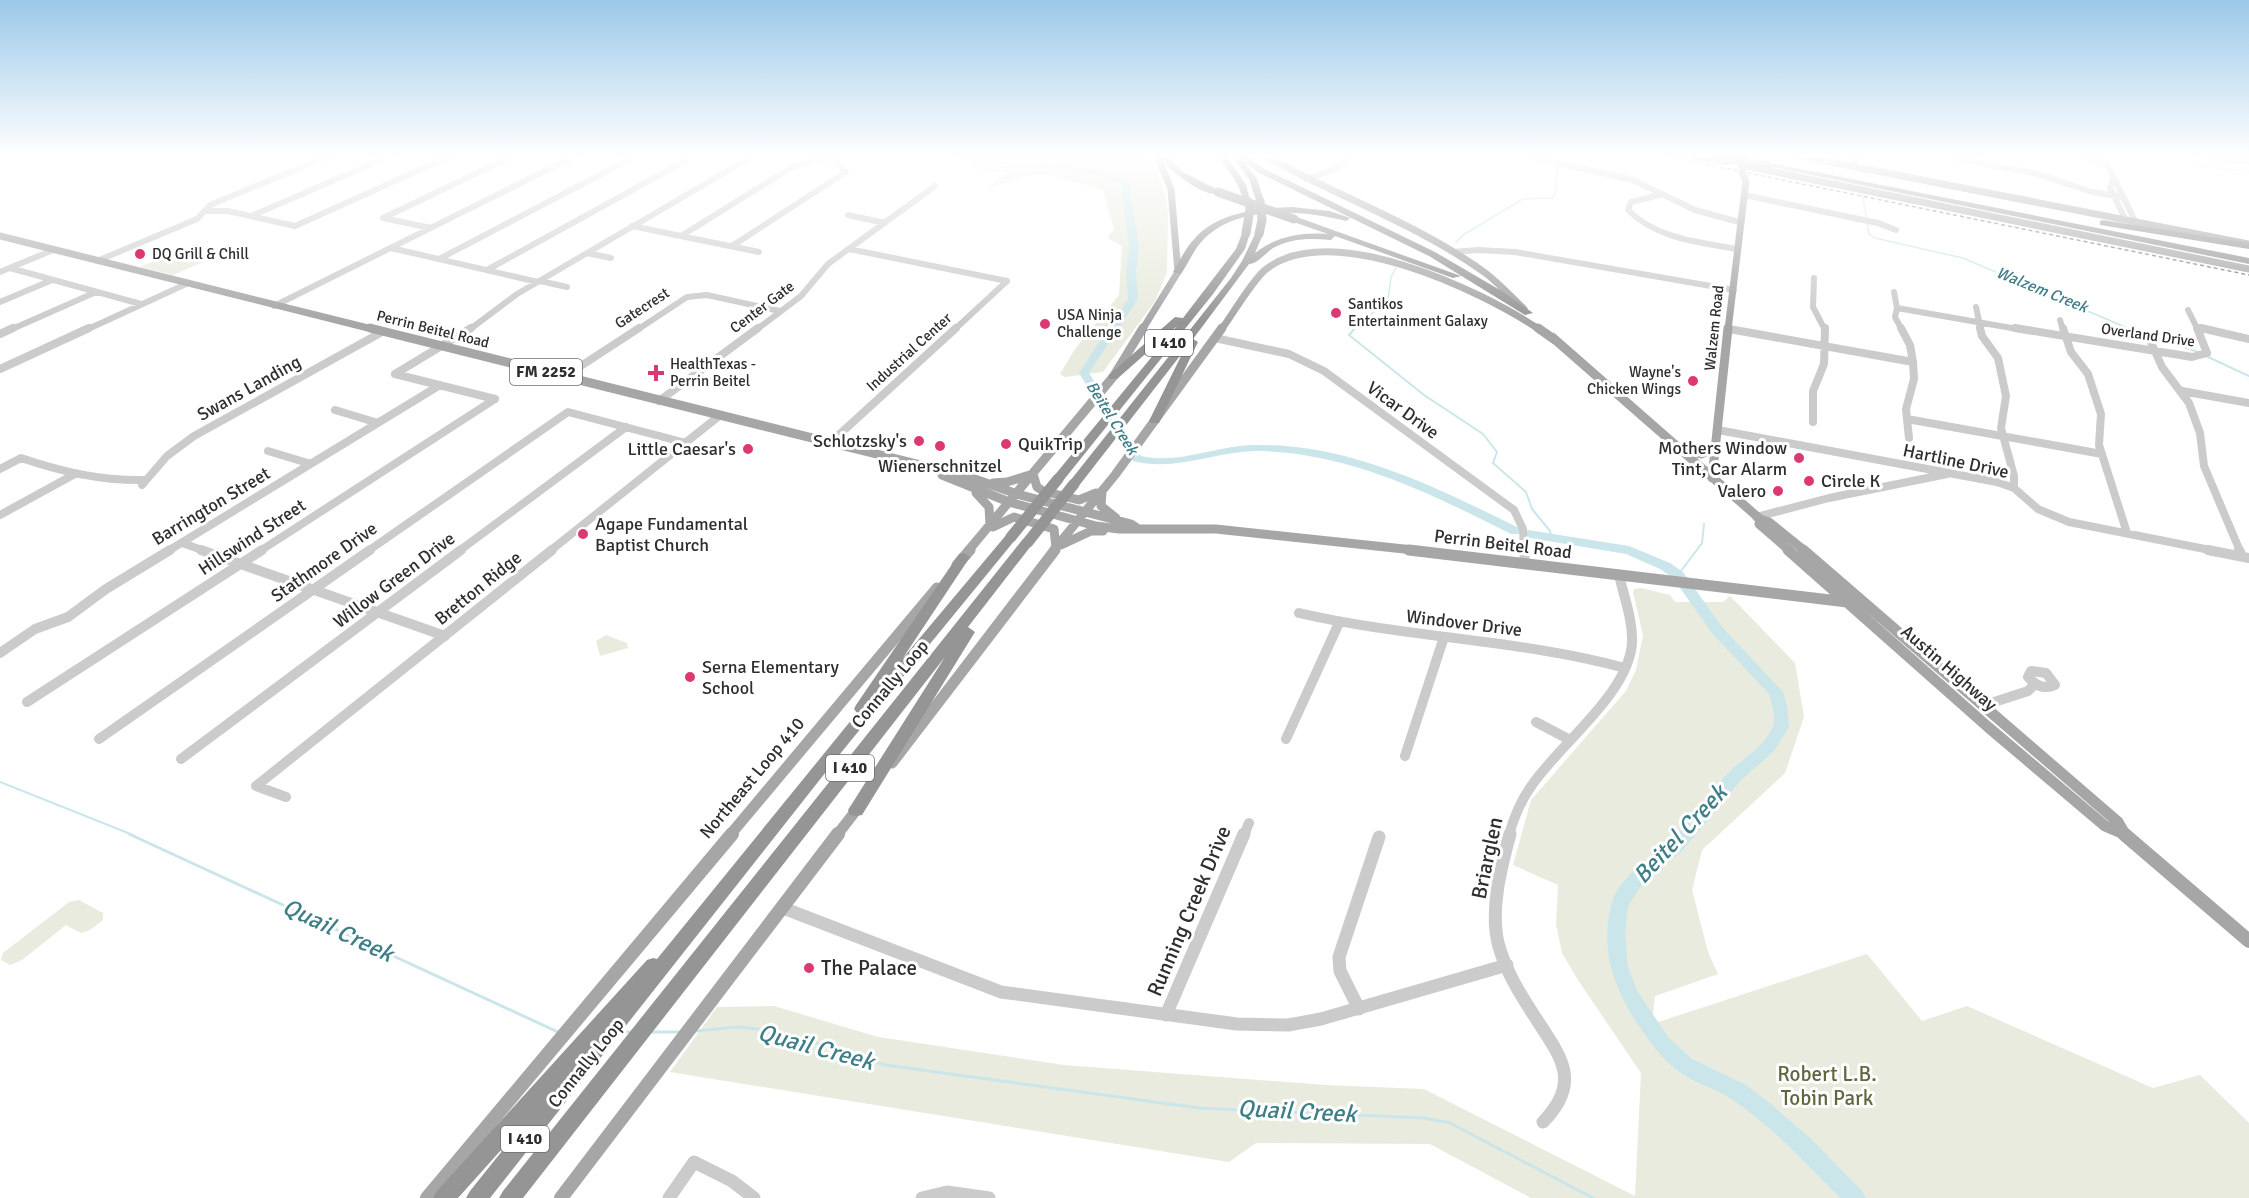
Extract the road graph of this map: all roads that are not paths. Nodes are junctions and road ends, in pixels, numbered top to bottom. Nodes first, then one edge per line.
1 (204, 212) edge
2 (231, 212) edge
3 (260, 212) edge
4 (326, 212) edge
5 (396, 212) edge
6 (463, 212) edge
7 (530, 212) edge
8 (592, 212) edge
9 (656, 212) edge
10 (720, 212) edge
11 (785, 212) edge
12 (900, 212) edge
13 (1174, 212) edge
14 (1250, 212) edge
15 (1261, 212) edge
16 (1272, 212) edge
17 (1274, 212) edge
18 (1310, 212) edge
19 (1347, 212) edge
20 (1373, 212) edge
21 (1630, 212) edge
22 (1701, 212) edge
23 (1741, 212) edge
24 (1828, 212) edge
25 (1992, 212) edge
26 (2005, 212) edge
27 (2032, 212) edge
28 (2053, 212) edge
29 (2089, 212) edge
30 (2122, 212) edge
31 (2131, 212) edge
32 (848, 215) dead end
33 (251, 216) junction
34 (2125, 219) junction
35 (1739, 220) junction
36 (2135, 221) junction
37 (885, 223) junction
38 (632, 226) junction
39 (431, 228) junction
40 (1896, 230) dead end
41 (0, 236) edge
42 (681, 236) junction
43 (1360, 241) junction
44 (2249, 245) edge
45 (732, 246) junction
46 (391, 248) junction
47 (849, 249) junction
48 (1737, 249) junction
49 (53, 250) junction
50 (759, 252) dead end
51 (1454, 252) junction
52 (587, 253) junction
53 (2249, 255) edge
54 (611, 258) dead end
55 (440, 259) junction
56 (97, 261) junction
57 (2249, 261) edge
58 (1449, 264) junction
59 (10, 268) junction
60 (2249, 269) edge
61 (487, 270) junction
62 (0, 272) edge
63 (1178, 272) junction
64 (1814, 278) dead end
65 (52, 280) junction
66 (1234, 280) junction
67 (539, 281) junction
68 (186, 284) junction
69 (567, 287) dead end
70 (1734, 290) junction
71 (96, 292) junction
72 (1210, 292) junction
73 (1894, 292) dead end
74 (0, 302) edge
75 (141, 304) junction
76 (274, 306) junction
77 (1976, 307) dead end
78 (1896, 308) junction
79 (1210, 309) junction
80 (2188, 310) dead end
81 (780, 311) junction
82 (1527, 317) junction
83 (2060, 320) dead end
84 (1979, 322) junction
85 (2196, 327) junction
86 (1730, 329) junction
87 (382, 332) junction
88 (0, 334) edge
89 (2066, 336) junction
90 (1215, 338) junction
91 (2249, 339) edge
92 (2150, 340) dead end
93 (440, 346) junction
94 (1824, 346) junction
95 (2154, 352) junction
96 (1913, 362) junction
97 (0, 369) edge
98 (1113, 376) junction
99 (564, 377) junction
100 (440, 385) junction
101 (2182, 391) junction
102 (659, 401) junction
103 (2249, 403) edge
104 (335, 410) dead end
105 (719, 416) junction
106 (1907, 419) junction
107 (1813, 422) dead end
108 (378, 423) junction
109 (1151, 425) junction
110 (626, 428) junction
111 (1718, 430) junction
112 (2003, 436) junction
113 (1909, 438) dead end
114 (686, 443) junction
115 (830, 443) junction
116 (1678, 447) junction
117 (1716, 448) junction
118 (268, 451) dead end
119 (2102, 454) junction
120 (312, 464) junction
121 (928, 468) junction
122 (0, 469) edge
123 (1952, 473) junction
124 (1033, 474) junction
125 (73, 475) junction
126 (1712, 478) junction
127 (985, 483) junction
128 (2014, 488) junction
129 (971, 489) junction
130 (1102, 491) junction
131 (1017, 494) junction
132 (1009, 503) junction
133 (0, 515) edge
134 (1081, 517) junction
135 (1758, 518) junction
136 (989, 528) junction
137 (1132, 528) junction
138 (2127, 533) junction
139 (1028, 542) junction
140 (182, 543) junction
141 (1056, 548) junction
142 (964, 557) junction
143 (2246, 557) edge
144 (1525, 562) junction
145 (241, 564) junction
146 (1815, 574) junction
147 (1619, 575) junction
148 (314, 590) junction
149 (1812, 598) junction
150 (1845, 602) junction
151 (1864, 604) junction
152 (379, 612) junction
153 (1299, 613) dead end
154 (1339, 623) junction
155 (445, 636) junction
156 (1444, 637) junction
157 (0, 653) edge
158 (1625, 668) junction
159 (2035, 684) dead end
160 (27, 702) dead end
161 (1982, 706) junction
162 (1536, 722) dead end
163 (99, 739) dead end
164 (1286, 739) dead end
165 (1570, 740) junction
166 (839, 745) junction
167 (1405, 756) dead end
168 (181, 759) dead end
169 (286, 797) dead end
170 (856, 810) junction
171 (1249, 823) dead end
172 (2125, 834) junction
173 (1379, 837) dead end
174 (783, 908) junction
175 (2249, 941) edge
176 (1507, 965) junction
177 (1359, 1009) junction
178 (1166, 1015) junction
179 (559, 1070) junction
180 (1543, 1122) dead end
181 (427, 1198) edge
182 (444, 1198) edge
183 (477, 1198) edge
184 (510, 1198) edge
185 (561, 1198) edge
186 (669, 1198) edge
187 (754, 1198) edge
188 (922, 1198) edge
189 (989, 1198) edge

1 - 56 street
2 - 33 street
3 - 33 street
4 - 33 street
5 - 39 street
6 - 39 street
7 - 55 street
8 - 61 street
9 - 38 street
10 - 42 street
11 - 45 street
12 - 37 street, Center Gate
13 - 63 main road
14 - 72 highway, Connally Loop / I 410, bridge
15 - 66 highway, Connally Loop / I 410, bridge
16 - 63 highway
17 - 43 highway, bridge
18 - 58 highway
19 - 58 highway
20 - 51 main road, Austin Highway
21 - 48 street
22 - 35 street
23 - 35 main road, Walzem Road
24 - 40 street
25 - 60 main road
26 - 57 highway
27 - 53 highway
28 - 44 highway
29 - 34 main road
30 - 34 street
31 - 36 street
32 - 37 street
34 - 36 main road
35 - 48 main road, Walzem Road
36 - 44 main road
37 - 47 street, Center Gate
38 - 42 street
38 - 52 street
39 - 46 street
41 - 49 main road, Perrin Beitel Road / FM 2252
42 - 45 street
43 - 66 highway
43 - 82 highway
45 - 50 street
46 - 55 street
46 - 76 street
47 - 81 street, Center Gate
47 - 115 street, Industrial Center
48 - 70 main road, Walzem Road
49 - 56 main road, Perrin Beitel Road / FM 2252
49 - 59 street
51 - 70 street
51 - 82 main road, Austin Highway
52 - 54 street
52 - 67 street
55 - 61 street
56 - 68 main road, Perrin Beitel Road / FM 2252
58 - 82 highway
59 - 62 street
59 - 65 street
61 - 67 street
63 - 98 main road, Northeast Loop 410
64 - 94 street
65 - 71 street
65 - 74 street
66 - 79 highway, Connally Loop / I 410
67 - 69 street
67 - 93 street
68 - 75 street
68 - 76 main road, Perrin Beitel Road / FM 2252
70 - 86 main road, Walzem Road
71 - 75 street
71 - 88 street
72 - 98 highway
72 - 166 highway, Connally Loop / I 410, bridge
73 - 78 street
75 - 97 street
76 - 87 main road, Perrin Beitel Road / FM 2252
77 - 84 street
78 - 84 street, Overland Drive
78 - 96 street
79 - 109 highway
79 - 139 highway, Connally Loop / I 410, bridge
80 - 85 street, Overland Drive
81 - 99 street, Gatecrest
81 - 102 street, Center Gate
82 - 90 main road, Austin Highway
82 - 116 main road, Austin Highway
83 - 89 street
84 - 89 street, Overland Drive
84 - 112 street
85 - 91 street
85 - 95 street, Overland Drive
86 - 94 street
86 - 111 main road, Walzem Road
87 - 93 main road, Perrin Beitel Road / FM 2252
87 - 125 street, Swans Landing
89 - 95 street, Overland Drive
89 - 119 street
90 - 109 main road
90 - 144 street, Vicar Drive
92 - 95 street
93 - 99 main road, Perrin Beitel Road / FM 2252
93 - 100 street
94 - 96 street
94 - 107 street
95 - 101 street
96 - 106 street
98 - 124 main road, Northeast Loop 410
99 - 102 main road, Perrin Beitel Road / FM 2252
100 - 108 street, Barrington Street
100 - 145 street, Hillswind Street
101 - 103 street
101 - 143 street
102 - 105 main road, Perrin Beitel Road / FM 2252
104 - 108 street
105 - 114 street, Bretton Ridge
105 - 115 main road, Perrin Beitel Road / FM 2252
106 - 112 street
106 - 113 street
108 - 120 street, Barrington Street
109 - 130 main road
110 - 114 street
110 - 148 street, Stathmore Drive
110 - 152 street, Willow Green Drive
111 - 117 main road, Walzem Road
111 - 123 street, Hartline Drive
112 - 119 street
112 - 128 street
114 - 155 street, Bretton Ridge
115 - 121 main road, Perrin Beitel Road / FM 2252
116 - 117 main road
116 - 126 main road, Austin Highway
117 - 126 main road, Walzem Road
118 - 120 street
119 - 138 street
120 - 140 street, Barrington Street
121 - 127 main road, Perrin Beitel Road / FM 2252
121 - 129 main road, Perrin Beitel Road / FM 2252
122 - 125 street
123 - 128 street, Hartline Drive
123 - 135 street
124 - 127 main road
124 - 130 main road
124 - 131 main road, Northeast Loop 410
125 - 133 street
126 - 135 main road, Austin Highway
127 - 131 main road, Perrin Beitel Road / FM 2252
128 - 138 street, Hartline Drive
129 - 132 main road, Perrin Beitel Road / FM 2252
129 - 136 main road
130 - 134 main road
130 - 137 main road
131 - 132 main road, Northeast Loop 410
131 - 134 main road, Perrin Beitel Road / FM 2252
132 - 134 main road, Perrin Beitel Road / FM 2252
132 - 136 main road, Northeast Loop 410
134 - 137 main road, Perrin Beitel Road
134 - 141 main road
135 - 146 main road, Austin Highway
135 - 151 main road, Austin Highway
136 - 141 main road
136 - 142 main road, Northeast Loop 410
137 - 141 main road
137 - 144 main road, Perrin Beitel Road
138 - 143 street, Hartline Drive
139 - 170 highway
139 - 184 highway, Connally Loop / I 410
140 - 145 street
140 - 157 street, Barrington Street
141 - 170 main road
142 - 166 highway
142 - 179 main road, Northeast Loop 410
144 - 147 main road, Perrin Beitel Road
145 - 148 street
145 - 160 street, Hillswind Street
146 - 149 main road
146 - 150 main road, Austin Highway
147 - 149 main road, Perrin Beitel Road
147 - 158 street, Briarglen
148 - 152 street
148 - 163 street, Stathmore Drive
149 - 150 main road, Perrin Beitel Road
150 - 151 main road, Perrin Beitel Road
150 - 172 main road, Austin Highway
151 - 161 main road, Austin Highway
152 - 155 street
152 - 168 street, Willow Green Drive
153 - 154 street, Windover Drive
154 - 156 street, Windover Drive
154 - 164 street
155 - 169 street, Bretton Ridge
156 - 158 street, Windover Drive
156 - 167 street
158 - 165 street, Briarglen
159 - 161 street
161 - 172 main road, Austin Highway
162 - 165 street
165 - 176 street, Briarglen
166 - 179 highway, Connally Loop / I 410
170 - 174 main road
171 - 178 street, Running Creek Drive
172 - 175 main road, Austin Highway
173 - 177 street
174 - 178 street
174 - 185 main road
176 - 177 street
176 - 180 street, Briarglen
177 - 178 street
179 - 181 main road, Northeast Loop 410
179 - 182 highway
179 - 183 highway, Connally Loop / I 410
186 - 187 street
188 - 189 street

